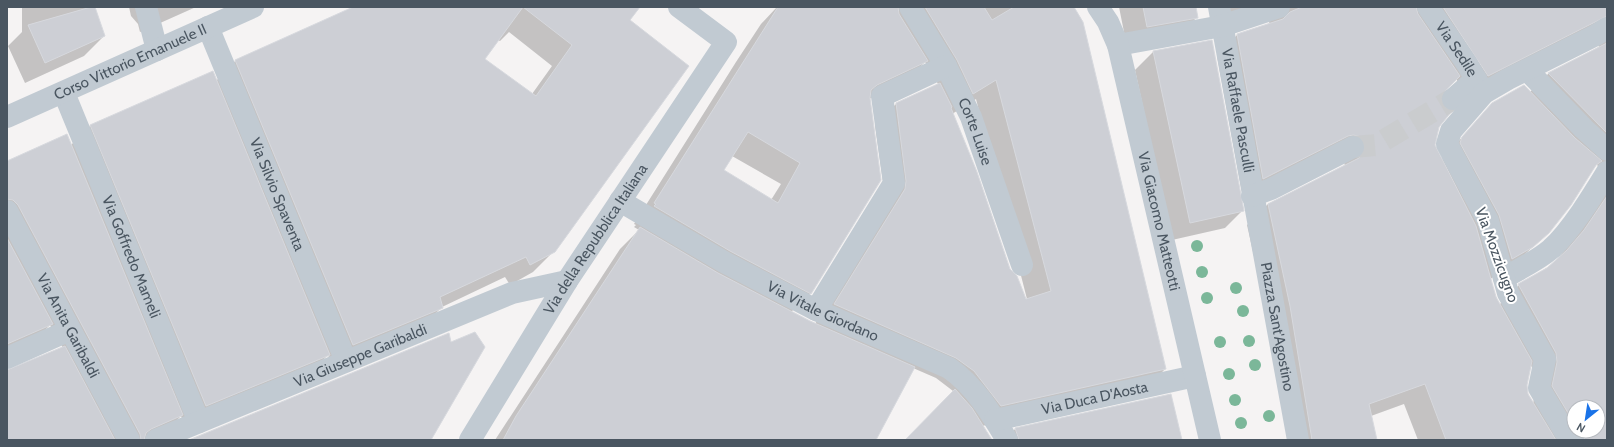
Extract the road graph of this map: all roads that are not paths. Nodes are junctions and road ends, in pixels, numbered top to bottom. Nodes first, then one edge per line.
1 (146, 7) edge
2 (251, 7) edge
3 (679, 7) edge
4 (910, 7) edge
5 (1098, 7) edge
6 (1279, 7) edge
7 (1428, 7) edge
8 (1220, 16) edge
9 (208, 27) junction
10 (1607, 28) edge
11 (1118, 45) junction
12 (157, 50) junction
13 (946, 66) junction
14 (1527, 70) junction
15 (1480, 86) junction
16 (64, 92) junction
17 (1453, 99) tunnel mouth
18 (7, 116) edge
19 (1352, 147) tunnel mouth
20 (1607, 150) edge
21 (1607, 172) edge
22 (620, 201) junction
23 (1254, 205) junction
24 (7, 211) edge
25 (1022, 265) dead end
26 (1504, 278) junction
27 (567, 281) junction
28 (816, 310) junction
29 (70, 330) junction
30 (7, 358) edge
31 (346, 361) junction
32 (1195, 376) junction
33 (995, 420) junction
34 (199, 422) junction
35 (129, 440) edge
36 (156, 440) edge
37 (470, 440) edge
38 (1007, 440) edge
39 (1210, 440) edge
40 (1298, 440) edge
41 (1573, 440) edge

1 - 12 street
2 - 9 street, Corso Vittorio Emanuele II
3 - 22 street, Via della Repubblica Italiana
4 - 13 street, Corte Luise
5 - 11 street, Via Giacomo Matteotti
6 - 8 street
7 - 15 street, Via Sedile
8 - 11 street
8 - 23 street, Via Raffaele Pasculli
9 - 12 street, Corso Vittorio Emanuele II
9 - 31 street, Via Silvio Spaventa
10 - 14 street
11 - 32 street, Via Giacomo Matteotti
12 - 16 street, Corso Vittorio Emanuele II
13 - 25 street, Corte Luise
13 - 28 street
14 - 15 street
14 - 20 street
15 - 17 street
15 - 26 street, Via Mozzicugno
16 - 18 street, Corso Vittorio Emanuele II
16 - 34 street, Via Goffredo Mameli
19 - 23 street
21 - 26 street
22 - 27 street, Via della Repubblica Italiana
22 - 28 street, Via Vitale Giordano
23 - 40 street, Piazza Sant'Agostino
24 - 29 street, Via Anita Garibaldi
26 - 41 street, Via Mozzicugno
27 - 31 street, Via Giuseppe Garibaldi
27 - 37 street, Via della Repubblica Italiana
28 - 33 street, Via Vitale Giordano
29 - 30 street
29 - 35 street, Via Anita Garibaldi
31 - 34 street, Via Giuseppe Garibaldi
32 - 33 street, Via Duca D'Aosta
32 - 39 street, Via Giacomo Matteotti
33 - 38 street, Via Vitale Giordano
34 - 36 street, Via Giuseppe Garibaldi

